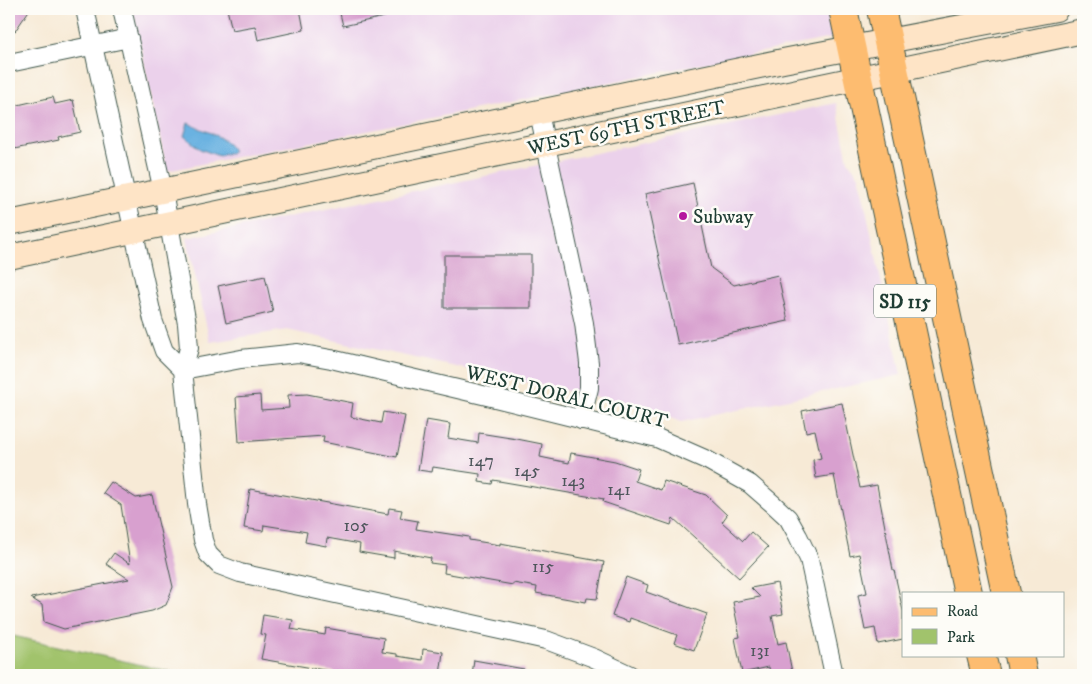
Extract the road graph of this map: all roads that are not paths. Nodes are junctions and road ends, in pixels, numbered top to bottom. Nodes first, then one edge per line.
1 (85, 9) edge
2 (122, 9) edge
3 (843, 9) edge
4 (881, 9) edge
5 (1056, 9) edge
6 (1083, 31) edge
7 (129, 38) junction
8 (888, 42) junction
9 (92, 46) junction
10 (851, 48) junction
11 (9, 63) edge
12 (894, 70) junction
13 (857, 79) junction
14 (539, 113) junction
15 (546, 144) junction
16 (163, 191) junction
17 (126, 198) junction
18 (9, 223) edge
19 (169, 223) junction
20 (133, 231) junction
21 (9, 257) edge
22 (183, 370) junction
23 (581, 420) junction
24 (968, 592) edge
25 (1006, 592) edge
26 (981, 656) edge
27 (1019, 656) edge
28 (630, 675) edge
29 (834, 675) edge
30 (986, 675) edge
31 (1023, 675) edge

1 - 9 street
2 - 7 street
3 - 10 main road, SD 115
4 - 8 main road, SD 115
5 - 8 main road, WEST 69TH STREET
6 - 12 main road, WEST 69TH STREET
7 - 9 street
7 - 16 street
8 - 10 main road, WEST 69TH STREET
8 - 12 main road, SD 115
9 - 11 street
9 - 17 street
10 - 13 main road, SD 115
10 - 14 main road, WEST 69TH STREET
12 - 13 main road, WEST 69TH STREET
12 - 25 main road, SD 115
13 - 15 main road, WEST 69TH STREET
13 - 24 main road, SD 115
14 - 15 street
14 - 16 main road, WEST 69TH STREET
15 - 19 main road, WEST 69TH STREET
15 - 23 street
16 - 17 main road, WEST 69TH STREET
16 - 19 street
17 - 18 main road, WEST 69TH STREET
17 - 20 street
19 - 20 main road, WEST 69TH STREET
19 - 22 street
20 - 21 main road, WEST 69TH STREET
20 - 22 street
22 - 23 street, WEST DORAL COURT
22 - 28 street
23 - 29 street, WEST DORAL COURT
26 - 30 main road
27 - 31 main road

